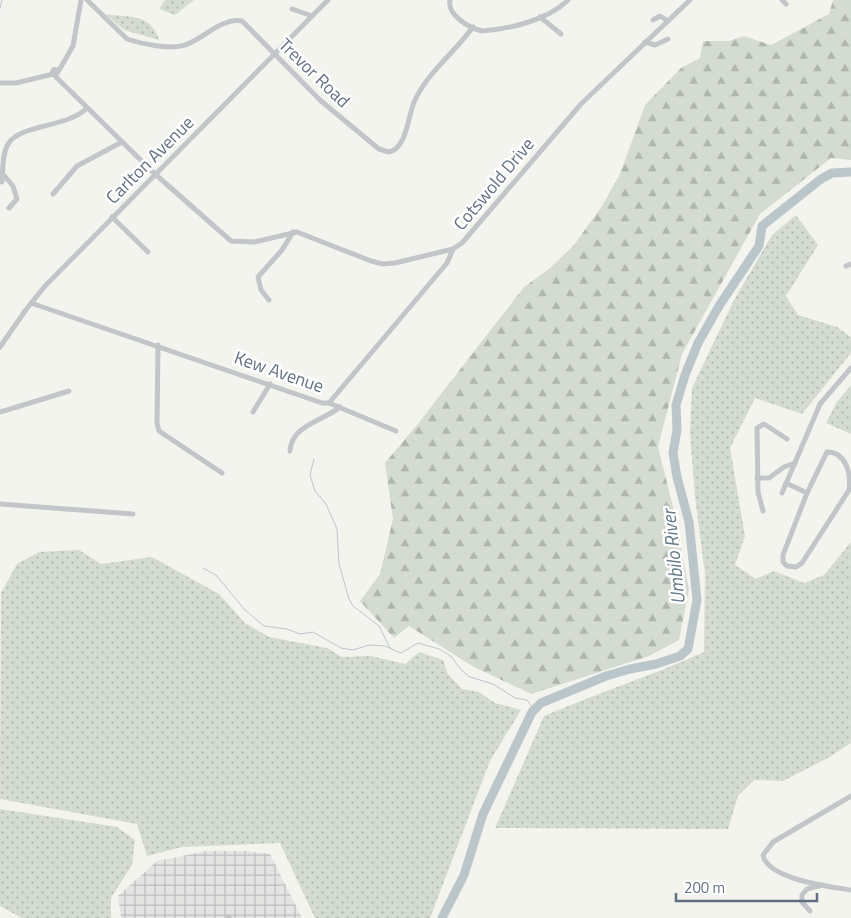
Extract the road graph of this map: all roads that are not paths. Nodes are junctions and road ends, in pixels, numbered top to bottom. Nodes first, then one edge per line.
1 (81, 0) edge
2 (87, 0) edge
3 (328, 0) edge
4 (450, 0) edge
5 (568, 0) edge
6 (690, 0) edge
7 (292, 9) dead end
8 (312, 16) junction
9 (540, 17) junction
10 (652, 20) dead end
11 (668, 20) junction
12 (473, 27) junction
13 (561, 34) dead end
14 (668, 39) dead end
15 (644, 42) junction
16 (274, 55) junction
17 (55, 72) junction
18 (0, 83) edge
19 (87, 108) junction
20 (122, 142) junction
21 (2, 173) junction
22 (155, 174) junction
23 (2, 182) dead end
24 (53, 194) dead end
25 (9, 208) dead end
26 (112, 217) junction
27 (293, 232) junction
28 (453, 248) junction
29 (148, 252) dead end
30 (269, 300) dead end
31 (31, 303) junction
32 (158, 345) junction
33 (0, 347) edge
34 (851, 368) edge
35 (270, 384) junction
36 (69, 391) dead end
37 (329, 403) junction
38 (340, 407) junction
39 (0, 412) edge
40 (253, 412) dead end
41 (396, 431) dead end
42 (787, 439) dead end
43 (290, 451) dead end
44 (795, 463) junction
45 (222, 473) dead end
46 (758, 478) junction
47 (786, 483) junction
48 (782, 493) dead end
49 (807, 493) junction
50 (0, 505) edge
51 (763, 510) dead end
52 (133, 514) dead end
53 (851, 796) edge
54 (822, 884) junction
55 (851, 890) edge
56 (810, 911) dead end

1 - 17 street
2 - 16 street, Trevor Road
3 - 8 street, Carlton Avenue
4 - 12 street
5 - 9 street
6 - 11 street, Cotswold Drive
7 - 8 street
8 - 16 street, Carlton Avenue
9 - 12 street
9 - 13 street
10 - 11 street
11 - 15 street, Cotswold Drive
12 - 16 street, Trevor Road
14 - 15 street
15 - 28 street, Cotswold Drive
16 - 22 street, Carlton Avenue
17 - 18 street
17 - 19 street
19 - 20 street
19 - 21 street
20 - 22 street
20 - 24 street
21 - 23 street
21 - 25 street
22 - 26 street, Carlton Avenue
22 - 27 street
26 - 29 street
26 - 31 street, Carlton Avenue
27 - 28 street, Cotswold Drive
27 - 30 street
28 - 37 street, Kew Avenue
31 - 32 street, Kew Avenue
31 - 33 street, Carlton Avenue
32 - 35 street, Kew Avenue
32 - 45 street
34 - 44 street
35 - 37 street, Kew Avenue
35 - 40 street
36 - 39 street
37 - 38 street
38 - 41 street
38 - 43 street
42 - 46 street
44 - 46 street
44 - 47 street
46 - 51 street
47 - 48 street
47 - 49 street
49 - 49 street
50 - 52 street
53 - 54 street
54 - 55 street
54 - 56 street

